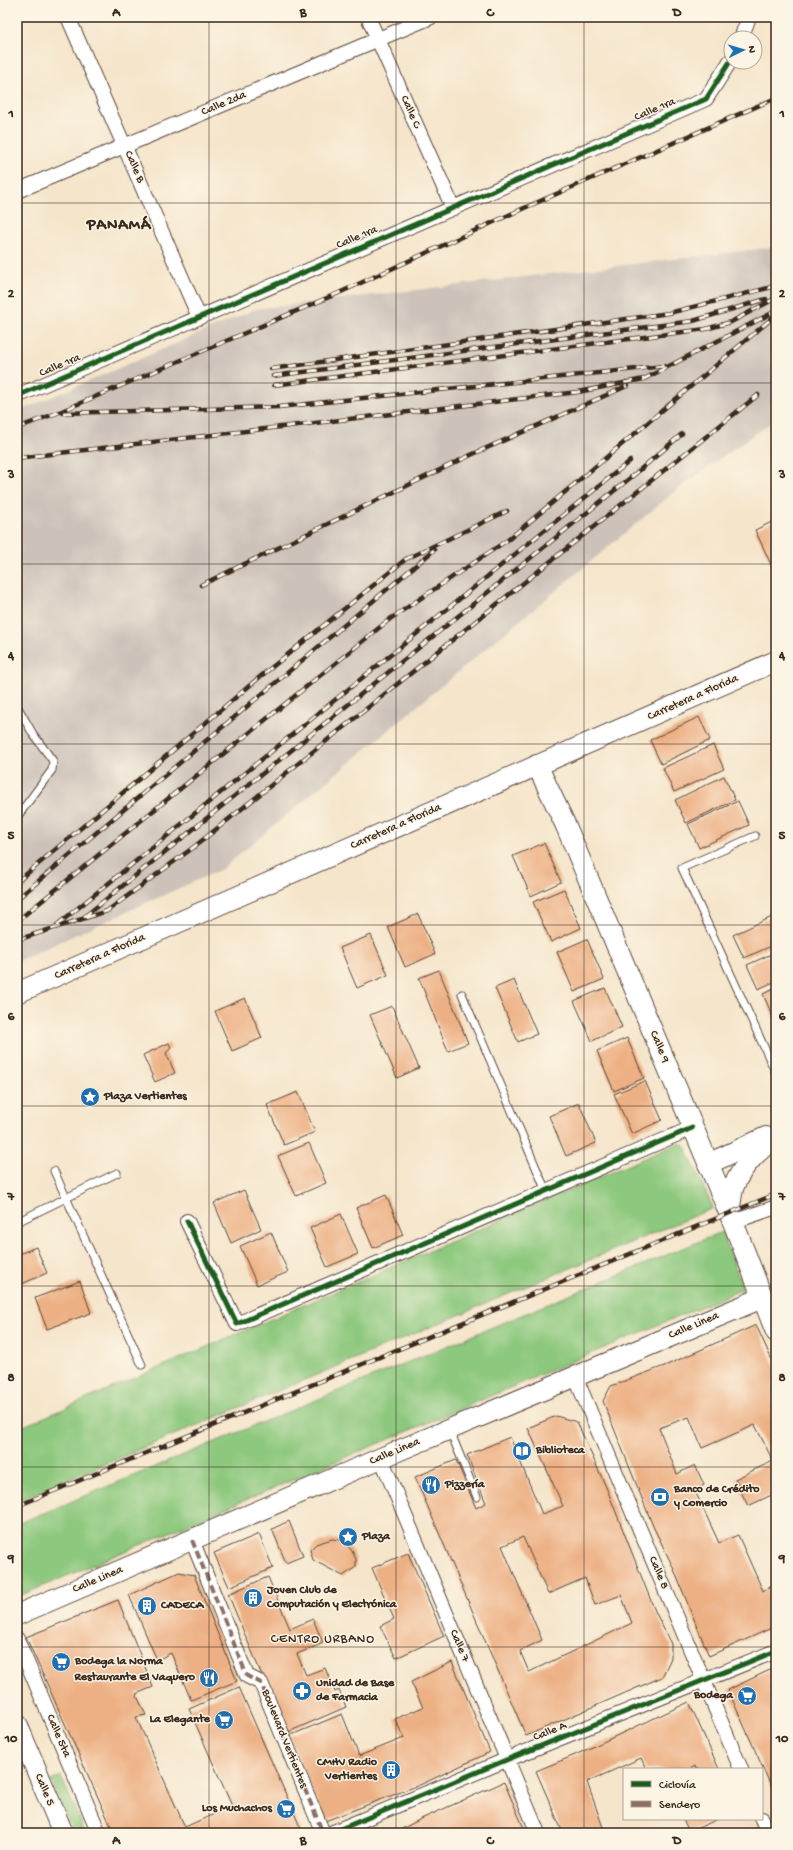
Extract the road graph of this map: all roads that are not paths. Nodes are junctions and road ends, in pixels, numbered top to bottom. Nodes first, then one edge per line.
1 (68, 17) edge
2 (368, 17) edge
3 (431, 17) edge
4 (749, 17) edge
5 (744, 30) edge
6 (378, 39) junction
7 (725, 70) edge
8 (124, 145) junction
9 (17, 191) edge
10 (453, 208) junction
11 (199, 317) junction
12 (17, 396) edge
13 (776, 661) edge
14 (17, 706) edge
15 (537, 765) junction
16 (17, 816) edge
17 (755, 836) dead end
18 (17, 993) edge
19 (462, 994) dead end
20 (776, 1073) edge
21 (692, 1128) junction
22 (776, 1132) edge
23 (776, 1137) edge
24 (708, 1164) junction
25 (54, 1171) dead end
26 (117, 1173) dead end
27 (546, 1191) junction
28 (67, 1198) junction
29 (776, 1207) edge
30 (731, 1217) junction
31 (187, 1221) dead end
32 (17, 1222) edge
33 (769, 1296) edge
34 (776, 1332) edge
35 (142, 1365) dead end
36 (576, 1376) junction
37 (449, 1429) junction
38 (380, 1458) junction
39 (477, 1498) dead end
40 (192, 1540) junction
41 (17, 1615) edge
42 (17, 1639) edge
43 (776, 1651) edge
44 (704, 1681) junction
45 (17, 1724) edge
46 (506, 1760) junction
47 (741, 1768) edge
48 (762, 1820) edge
49 (62, 1833) edge
50 (99, 1833) edge
51 (323, 1833) edge
52 (332, 1833) edge
53 (538, 1833) edge
54 (768, 1833) edge

1 - 8 street, Calle B
2 - 6 street, Calle C
3 - 6 street, Calle 2da
4 - 5 street
6 - 8 street, Calle 2da
6 - 10 street, Calle C
7 - 10 street, Calle 1ra
8 - 9 street, Calle 2da
8 - 11 street, Calle B
10 - 11 street, Calle 1ra
11 - 12 street, Calle 1ra
13 - 15 main road, Carretera a Florida
14 - 16 lane
15 - 18 main road, Carretera a Florida
15 - 21 main road, Calle 9
17 - 20 lane
19 - 27 lane
21 - 24 main road, Calle 9
21 - 27 street
22 - 24 main road
23 - 30 main road
24 - 30 main road, Calle 9
25 - 28 lane
26 - 28 lane
27 - 31 street
28 - 32 lane
28 - 35 lane
29 - 30 street
30 - 33 main road, Calle 9
33 - 34 main road, Calle 9
33 - 36 main road, Calle Linea
36 - 37 main road, Calle Linea
36 - 44 street, Calle 8
37 - 38 main road, Calle Linea
37 - 39 lane
38 - 40 main road, Calle Linea
38 - 46 street, Calle 7
40 - 41 main road, Calle Linea
40 - 51 street, Boulevard Vertientes
42 - 50 street, Calle 5ta
43 - 44 street, Calle A
44 - 46 street, Calle A
44 - 47 street, Calle 8
45 - 49 main road, Calle 5
46 - 52 street, Calle A
46 - 53 street, Calle 7
48 - 54 street

